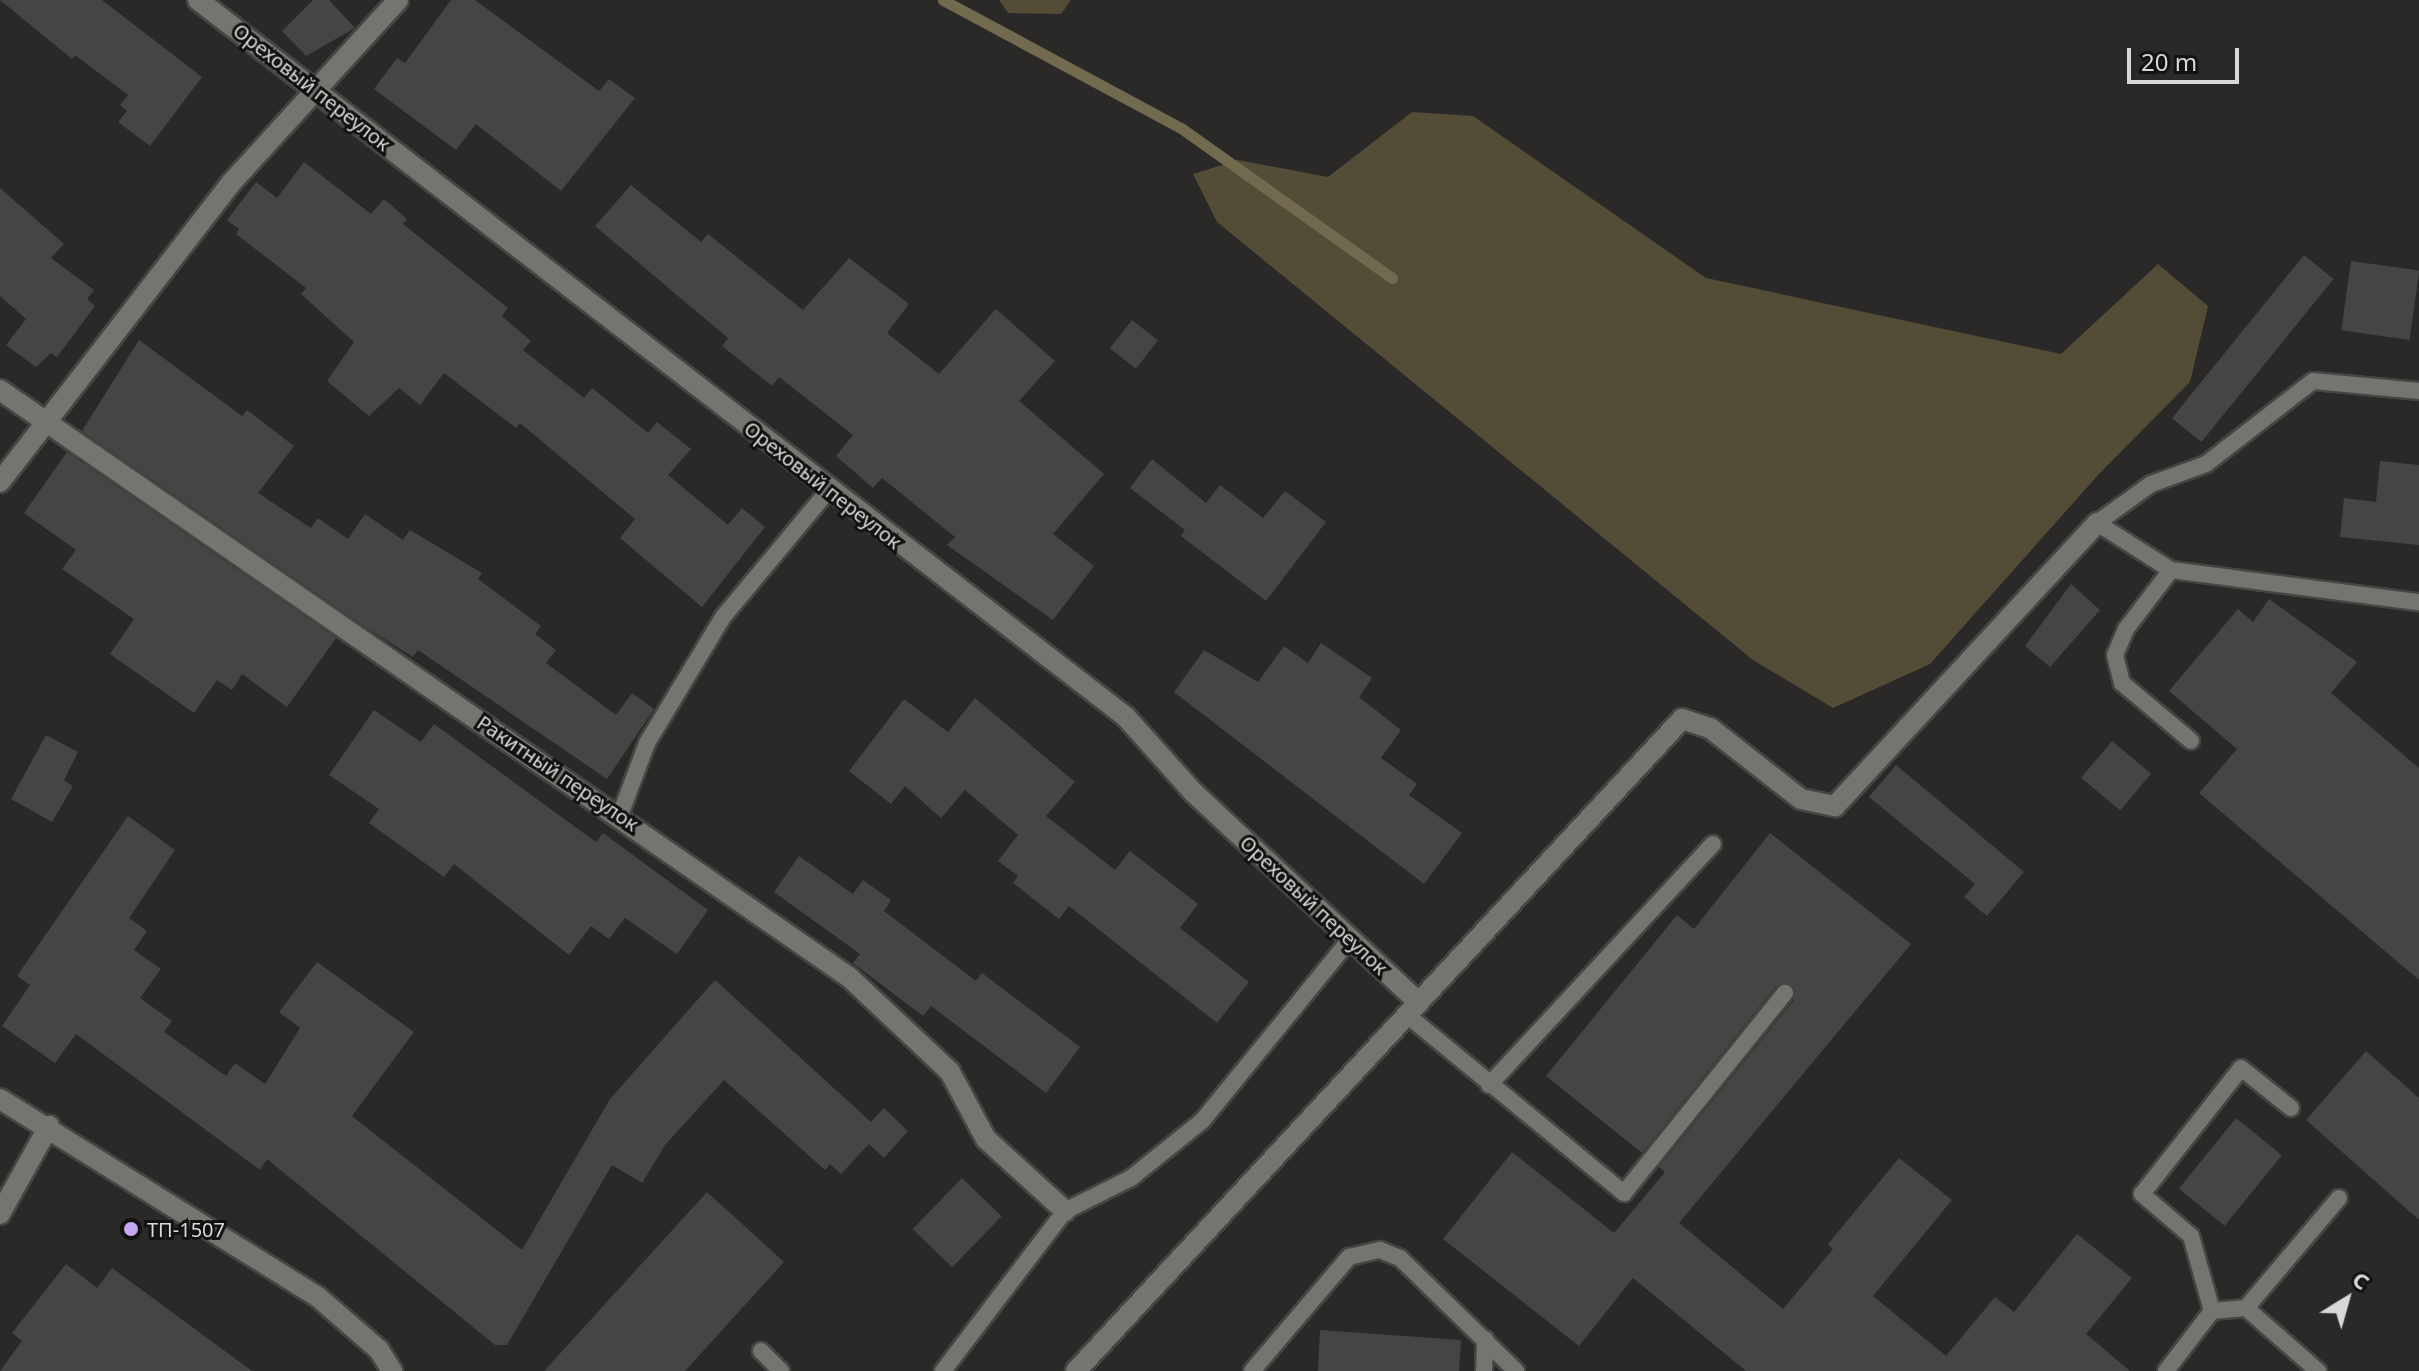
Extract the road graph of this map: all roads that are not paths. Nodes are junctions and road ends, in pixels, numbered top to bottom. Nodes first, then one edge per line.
1 (198, 0) edge
2 (398, 0) edge
3 (314, 88) junction
4 (0, 390) edge
5 (2419, 391) edge
6 (47, 423) junction
7 (0, 482) edge
8 (828, 491) junction
9 (2097, 523) junction
10 (2171, 570) junction
11 (2419, 602) edge
12 (2191, 741) dead end
13 (620, 815) junction
14 (1713, 844) dead end
15 (1349, 941) junction
16 (1785, 993) dead end
17 (1413, 1009) junction
18 (1489, 1085) junction
19 (0, 1099) edge
20 (2291, 1108) dead end
21 (49, 1126) junction
22 (2339, 1198) dead end
23 (1065, 1211) junction
24 (0, 1214) edge
25 (2246, 1308) junction
26 (2212, 1311) junction
27 (1485, 1339) junction
28 (761, 1351) dead end
29 (392, 1371) edge
30 (781, 1371) edge
31 (943, 1371) edge
32 (1076, 1371) edge
33 (1252, 1371) edge
34 (1484, 1371) edge
35 (1516, 1371) edge
36 (2166, 1371) edge
37 (2318, 1371) edge

1 - 3 street, Ореховый переулок
2 - 3 street
3 - 6 street
3 - 8 street, Ореховый переулок
4 - 6 street, Ракитный переулок
5 - 9 lane
6 - 7 street
6 - 13 street, Ракитный переулок
8 - 13 lane
8 - 15 street, Ореховый переулок
9 - 10 lane
9 - 17 street
10 - 11 lane
10 - 12 lane
13 - 23 street, Ракитный переулок
14 - 18 lane
15 - 17 street, Ореховый переулок
15 - 23 lane
16 - 18 lane
17 - 18 lane
17 - 32 street
19 - 21 street
20 - 26 lane
21 - 24 street
21 - 29 street
22 - 25 lane
23 - 31 lane
25 - 26 lane
25 - 37 lane
26 - 36 lane
27 - 33 lane
27 - 34 lane
27 - 35 lane
28 - 30 lane

